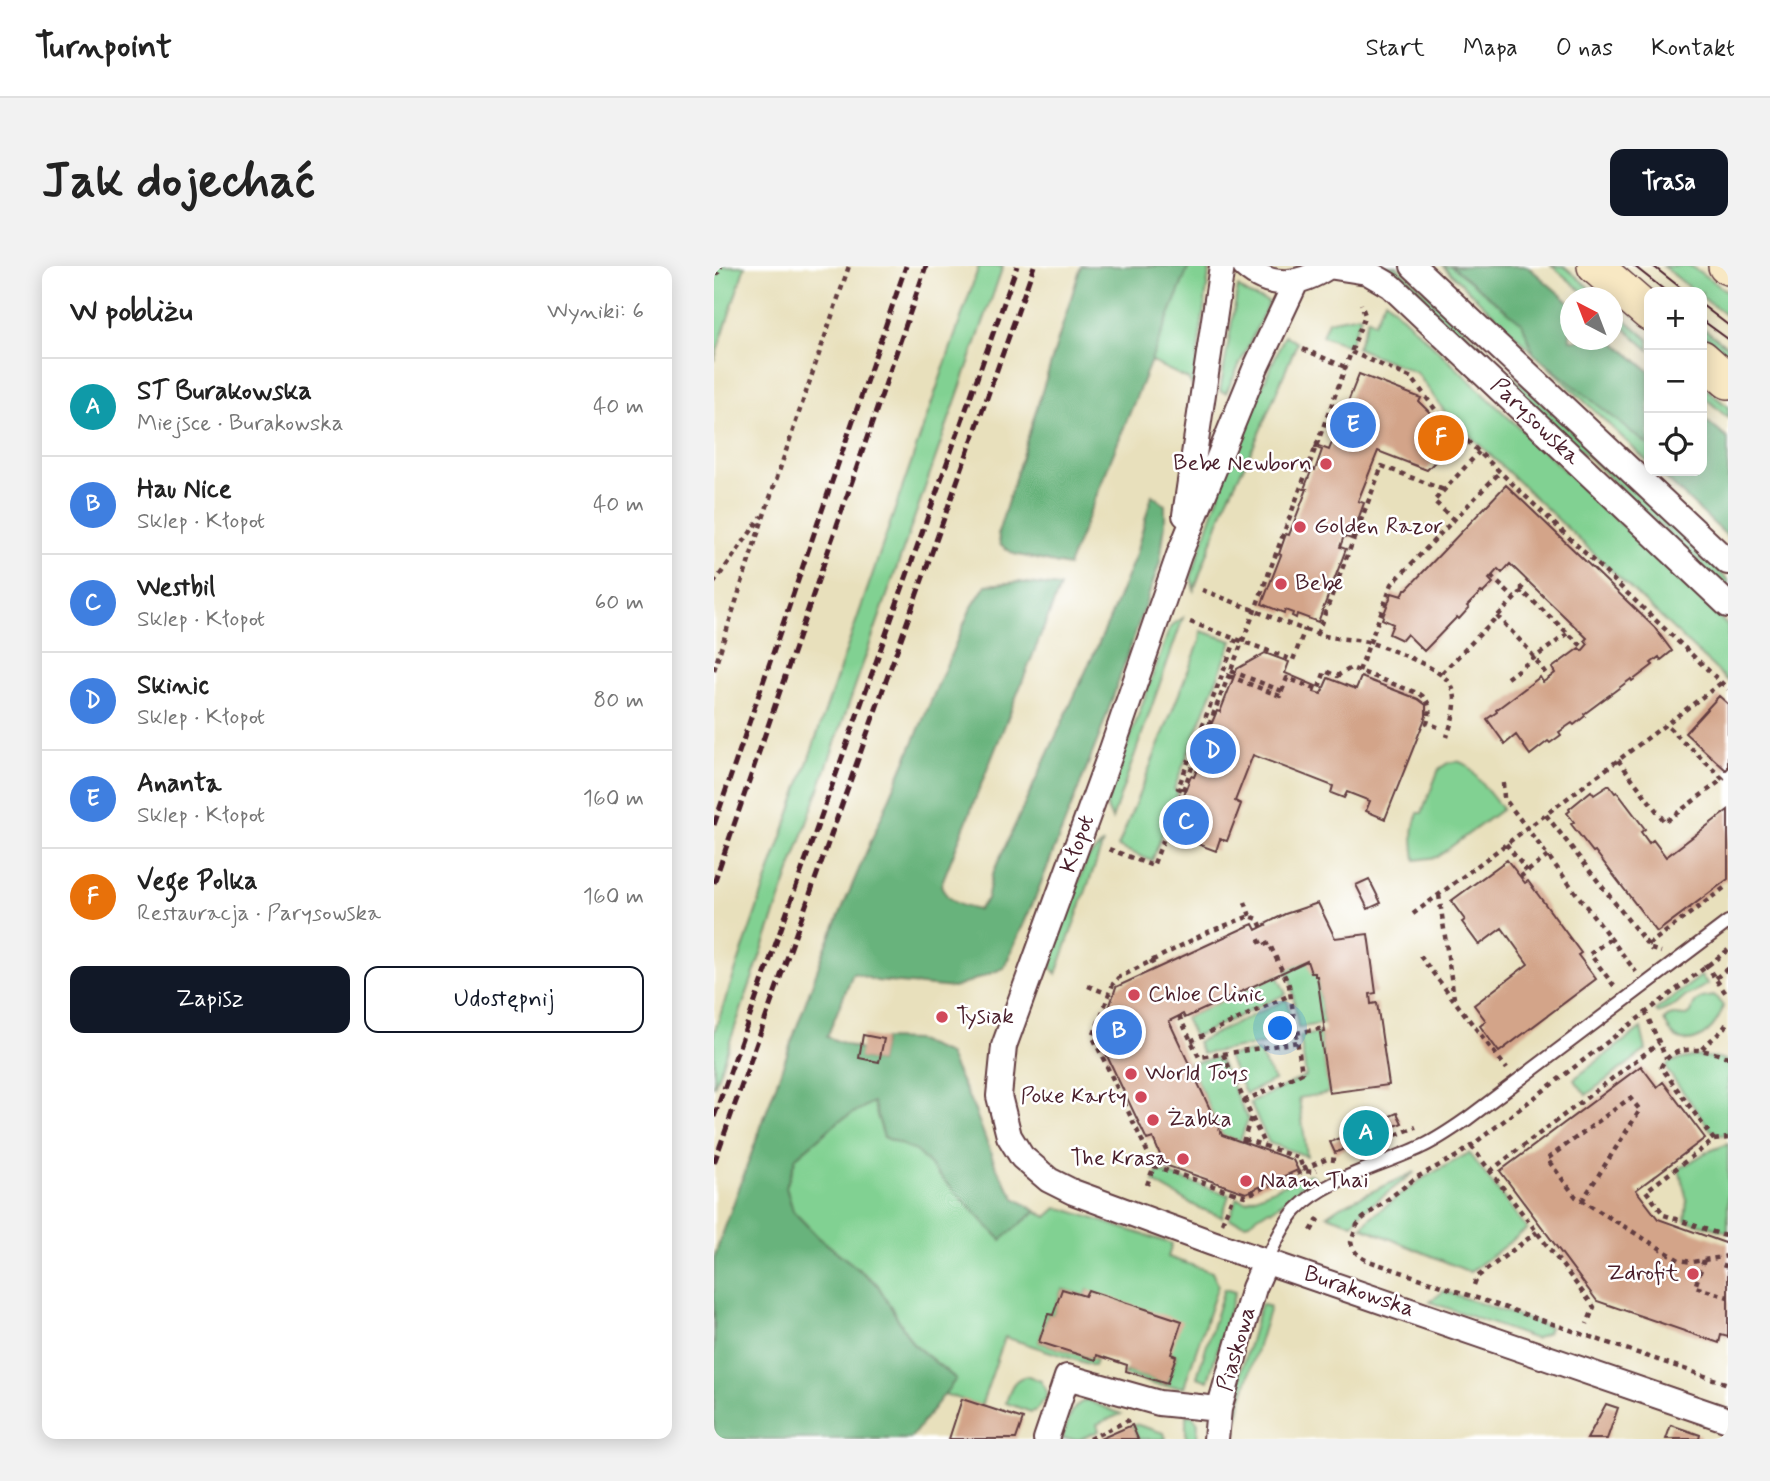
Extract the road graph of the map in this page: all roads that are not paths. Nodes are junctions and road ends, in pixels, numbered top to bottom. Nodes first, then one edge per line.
1 (1222, 266) edge
2 (1245, 266) edge
3 (1328, 266) edge
4 (1413, 266) edge
5 (1595, 266) edge
6 (1296, 282) junction
7 (1644, 309) edge
8 (1707, 362) edge
9 (1728, 381) edge
10 (1179, 555) junction
11 (1728, 562) edge
12 (1728, 605) edge
13 (1728, 922) edge
14 (1009, 1136) joint
15 (1266, 1261) junction
16 (1219, 1409) junction
17 (1728, 1420) edge
18 (1046, 1439) edge
19 (1216, 1439) edge

1 - 10 street, Kłopot
2 - 6 street
3 - 6 street
3 - 12 street, Parysowska
4 - 11 street, Parysowska
5 - 7 main road
6 - 10 street, Kłopot
8 - 9 main road
10 - 14 street, Kłopot
13 - 15 lane
14 - 15 street, Burakowska
15 - 16 street, Piaskowa
15 - 17 street, Burakowska
16 - 18 street
16 - 19 street, Piaskowa

